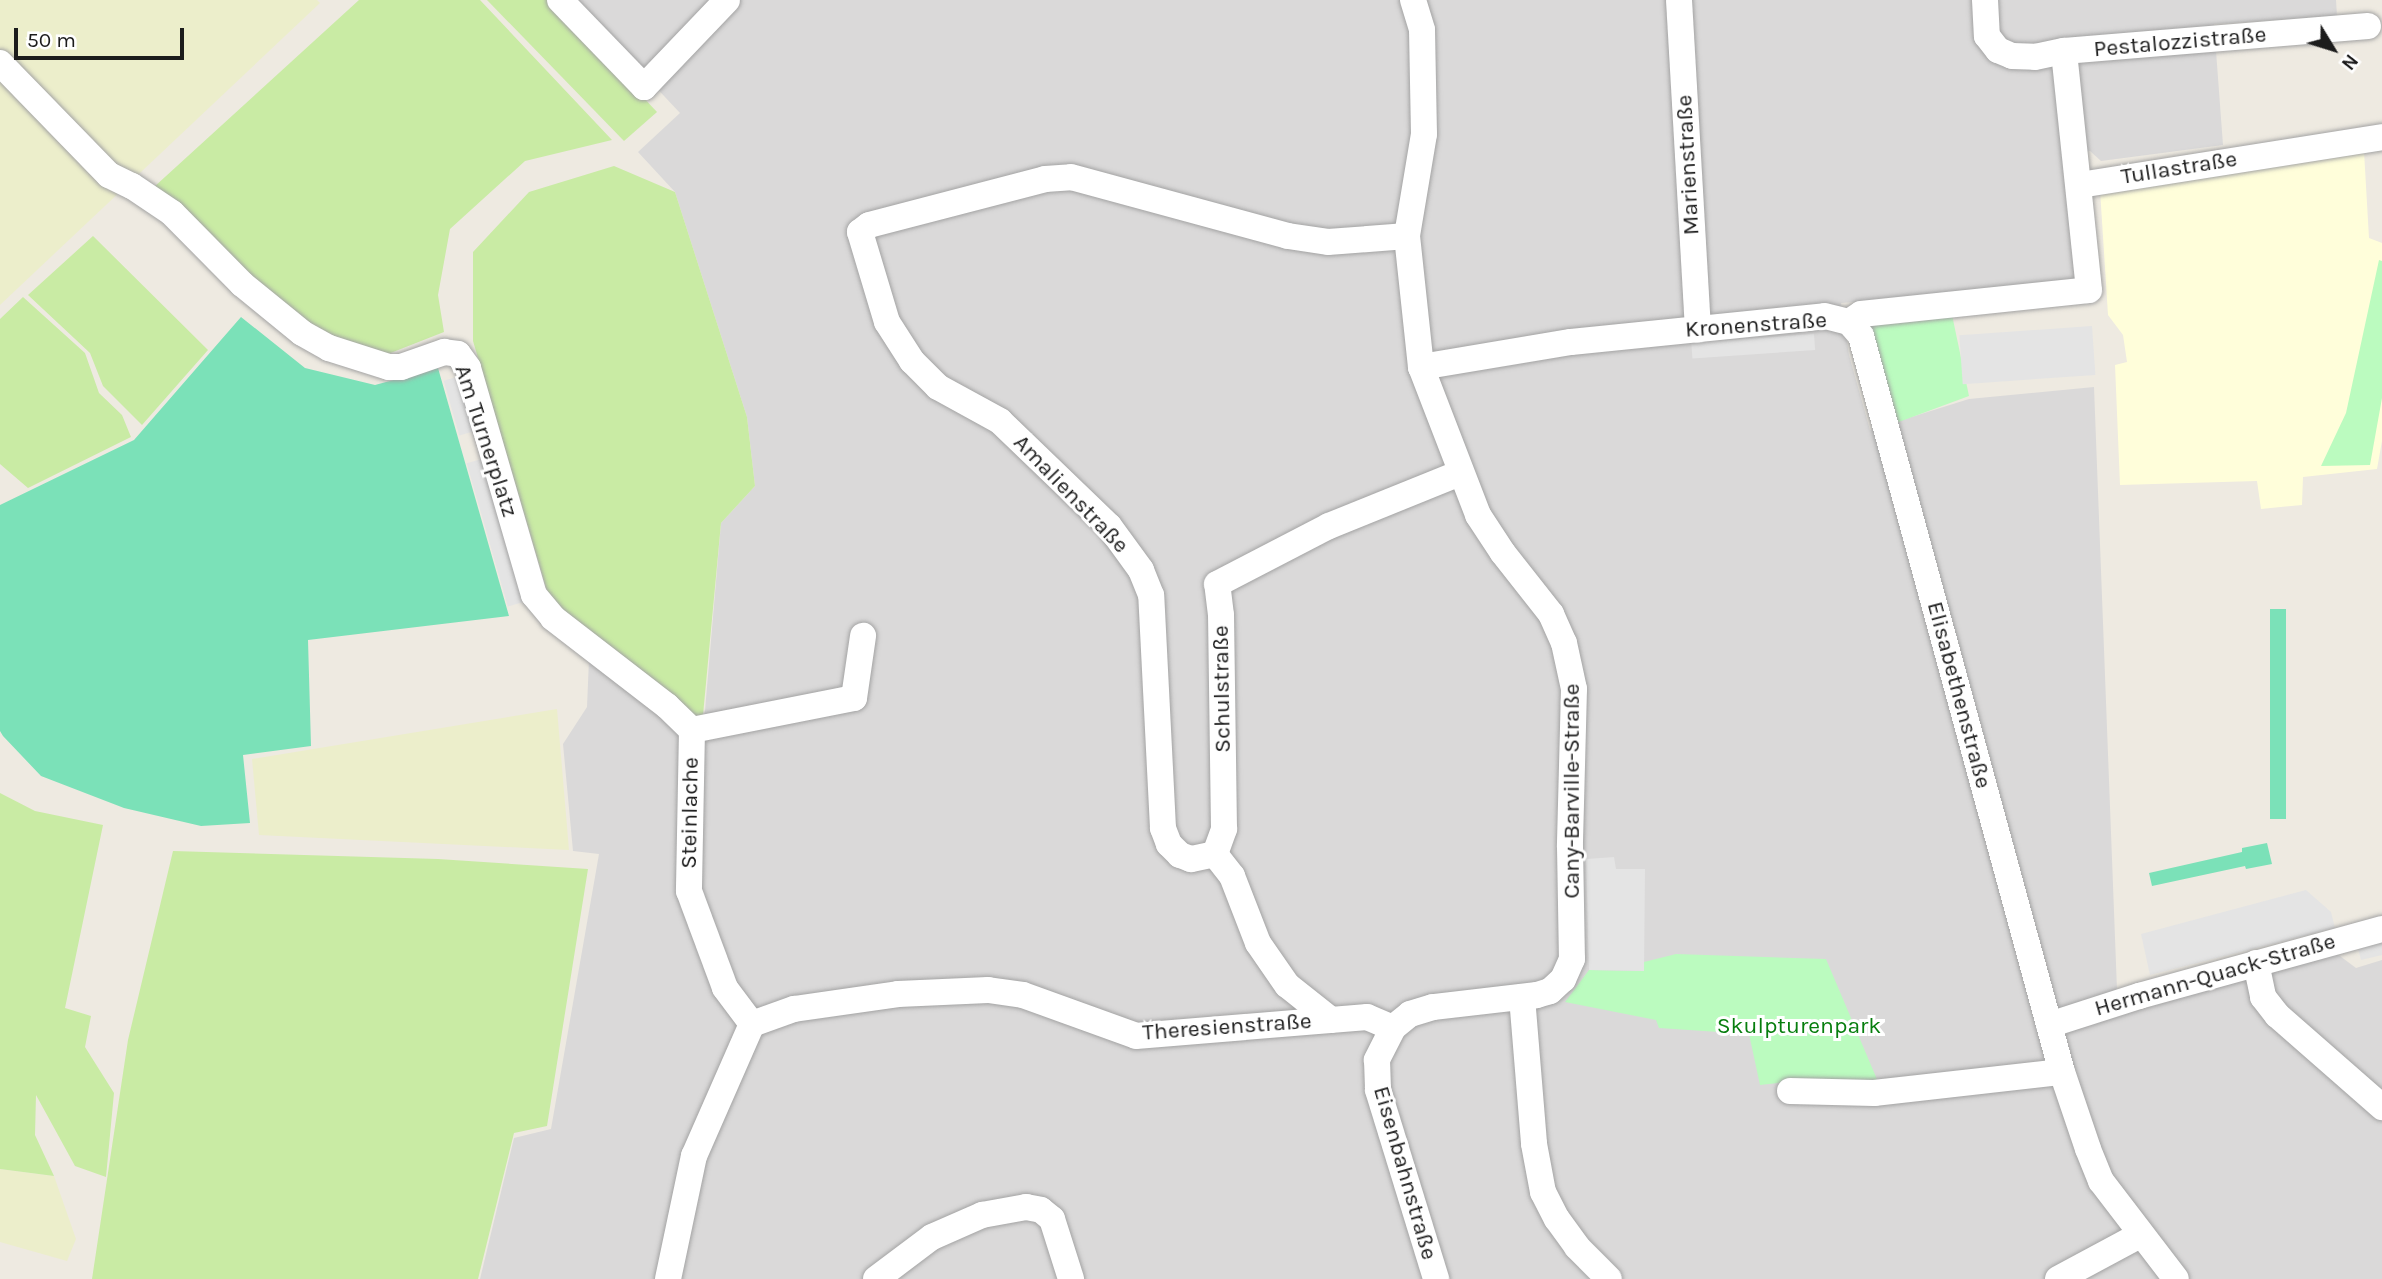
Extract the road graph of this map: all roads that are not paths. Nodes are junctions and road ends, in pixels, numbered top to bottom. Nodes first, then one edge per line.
1 (560, 0) edge
2 (727, 0) edge
3 (1413, 0) edge
4 (1679, 0) edge
5 (1985, 0) edge
6 (2368, 26) dead end
7 (2064, 51) junction
8 (0, 63) edge
9 (2382, 137) edge
10 (2081, 185) junction
11 (1407, 236) junction
12 (1849, 322) junction
13 (1698, 329) junction
14 (1421, 367) junction
15 (1460, 473) junction
16 (863, 636) dead end
17 (692, 730) junction
18 (1215, 854) junction
19 (2382, 929) edge
20 (2256, 963) junction
21 (1521, 997) junction
22 (1331, 1020) junction
23 (752, 1024) junction
24 (2049, 1024) junction
25 (1393, 1028) junction
26 (2062, 1072) junction
27 (1790, 1091) dead end
28 (2382, 1107) edge
29 (2140, 1235) junction
30 (668, 1279) edge
31 (876, 1279) edge
32 (1071, 1279) edge
33 (1436, 1279) edge
34 (1609, 1279) edge
35 (2058, 1279) edge
36 (2176, 1279) edge

1 - 2 street
3 - 11 street, Cany-Barville-Straße
4 - 13 street, Marienstraße
5 - 7 street, Pestalozzistraße
6 - 7 street, Pestalozzistraße
7 - 10 street
8 - 17 street, Am Turnerplatz
9 - 10 street, Tullastraße
10 - 12 street, Kronenstraße
11 - 14 street, Cany-Barville-Straße
11 - 18 street, Amalienstraße
12 - 13 street, Kronenstraße
12 - 24 street, Elisabethenstraße
13 - 14 street, Kronenstraße
14 - 15 street, Cany-Barville-Straße
15 - 18 street, Schulstraße
15 - 21 street, Cany-Barville-Straße
16 - 17 street, Steinlache
17 - 23 street, Steinlache
18 - 22 street
19 - 20 street, Hermann-Quack-Straße
20 - 24 street, Hermann-Quack-Straße
20 - 28 street
21 - 25 street, Cany-Barville-Straße
21 - 34 street
22 - 23 street, Theresienstraße
22 - 25 street, Theresienstraße
23 - 30 street
24 - 26 street, Elisabethenstraße
25 - 33 street, Eisenbahnstraße
26 - 27 street
26 - 29 street, Elisabethenstraße
29 - 35 street
29 - 36 street, Elisabethenstraße
31 - 32 street

